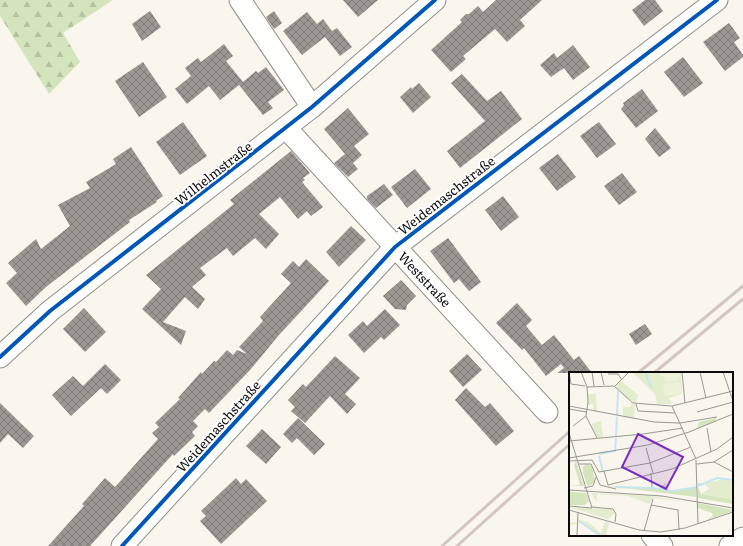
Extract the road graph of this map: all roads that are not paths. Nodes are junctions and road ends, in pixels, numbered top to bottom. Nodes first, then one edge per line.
1 (240, 0) edge
2 (435, 0) edge
3 (716, 0) edge
4 (312, 107) junction
5 (286, 128) junction
6 (395, 247) junction
7 (0, 357) edge
8 (547, 412) dead end
9 (653, 536) edge
10 (743, 538) edge
11 (122, 546) edge
12 (662, 546) edge
13 (730, 546) edge

1 - 4 street
2 - 4 street, Wilhelmstraße
3 - 6 street, Weidemaschstraße
4 - 5 street, Wilhelmstraße
5 - 6 street, Weststraße
5 - 7 street, Wilhelmstraße
6 - 8 street, Weststraße
6 - 11 street, Weidemaschstraße
9 - 12 street
10 - 13 street

